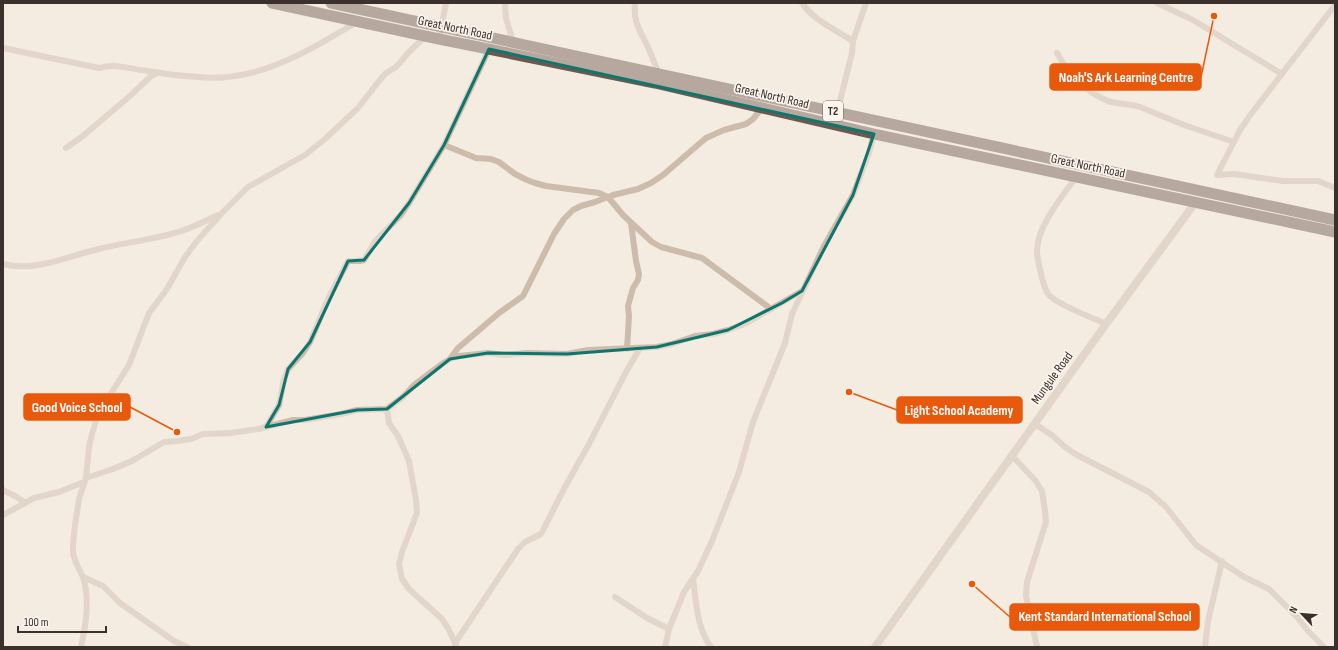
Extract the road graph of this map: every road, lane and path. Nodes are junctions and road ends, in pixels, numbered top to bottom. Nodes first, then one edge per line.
1 (272, 3) edge
2 (331, 3) edge
3 (446, 3) edge
4 (505, 3) edge
5 (635, 3) edge
6 (802, 3) edge
7 (866, 3) edge
8 (1157, 3) edge
9 (1335, 5) edge
10 (358, 21) junction
11 (442, 27) junction
12 (426, 36) junction
13 (439, 39) junction
14 (853, 40) junction
15 (513, 42) junction
16 (3, 48) edge
17 (489, 49) junction
18 (1057, 53) dead end
19 (158, 73) junction
20 (659, 74) junction
21 (1282, 74) junction
22 (762, 108) junction
23 (837, 112) junction
24 (834, 125) junction
25 (874, 134) junction
26 (1234, 142) junction
27 (444, 145) junction
28 (66, 148) dead end
29 (1076, 177) junction
30 (1335, 188) edge
31 (608, 197) junction
32 (1195, 203) junction
33 (221, 214) junction
34 (1335, 220) edge
35 (631, 223) junction
36 (1335, 232) edge
37 (3, 264) edge
38 (802, 291) junction
39 (771, 309) junction
40 (1106, 324) junction
41 (640, 348) junction
42 (627, 349) junction
43 (450, 359) junction
44 (387, 409) junction
45 (1034, 424) junction
46 (266, 427) junction
47 (1012, 456) junction
48 (85, 480) junction
49 (3, 490) edge
50 (25, 503) junction
51 (3, 515) edge
52 (1222, 561) junction
53 (83, 577) junction
54 (693, 579) junction
55 (615, 597) dead end
56 (669, 629) junction
57 (456, 646) edge
58 (81, 647) edge
59 (185, 647) edge
60 (665, 647) edge
61 (711, 647) edge
62 (875, 647) edge
63 (1037, 647) edge
64 (1205, 647) edge
65 (1324, 647) edge

1 - 10 highway, Great North Road / T2
2 - 11 highway, Great North Road / T2
3 - 11 street
4 - 15 street
5 - 20 street
6 - 14 street
7 - 14 street
8 - 21 street
9 - 21 street
10 - 12 highway, Great North Road / T2
10 - 19 street
11 - 13 street
11 - 15 highway, Great North Road / T2
12 - 13 highway, Great North Road / T2
12 - 33 street
13 - 17 highway, Great North Road / T2
14 - 23 street
15 - 20 highway, Great North Road / T2
16 - 19 street
17 - 22 highway, Great North Road / T2
17 - 27 street
18 - 26 street
19 - 28 street
20 - 23 highway, Great North Road / T2
21 - 26 street
22 - 24 highway, Great North Road / T2
22 - 31 street
23 - 24 street
23 - 34 highway, Great North Road / T2
24 - 25 highway, Great North Road / T2
25 - 29 highway, Great North Road / T2
25 - 38 street
26 - 30 street
27 - 31 street
27 - 46 street
29 - 32 highway, Great North Road / T2
29 - 40 street
31 - 35 street
31 - 43 street
32 - 36 highway, Great North Road / T2
32 - 40 street, Mungule Road
33 - 37 street
33 - 48 street
35 - 39 street
35 - 42 street
38 - 39 street
38 - 54 street
39 - 41 street
40 - 45 street, Mungule Road
41 - 42 street
41 - 57 street
42 - 43 street
43 - 44 street
44 - 46 street
44 - 57 street
45 - 47 street, Mungule Road
45 - 52 street
46 - 48 street
47 - 62 street, Mungule Road
47 - 63 street
48 - 50 street
48 - 53 street
49 - 50 street
50 - 51 street
52 - 64 street
52 - 65 street
53 - 58 street
53 - 59 street
54 - 56 street
54 - 61 street
55 - 56 street
56 - 60 street

